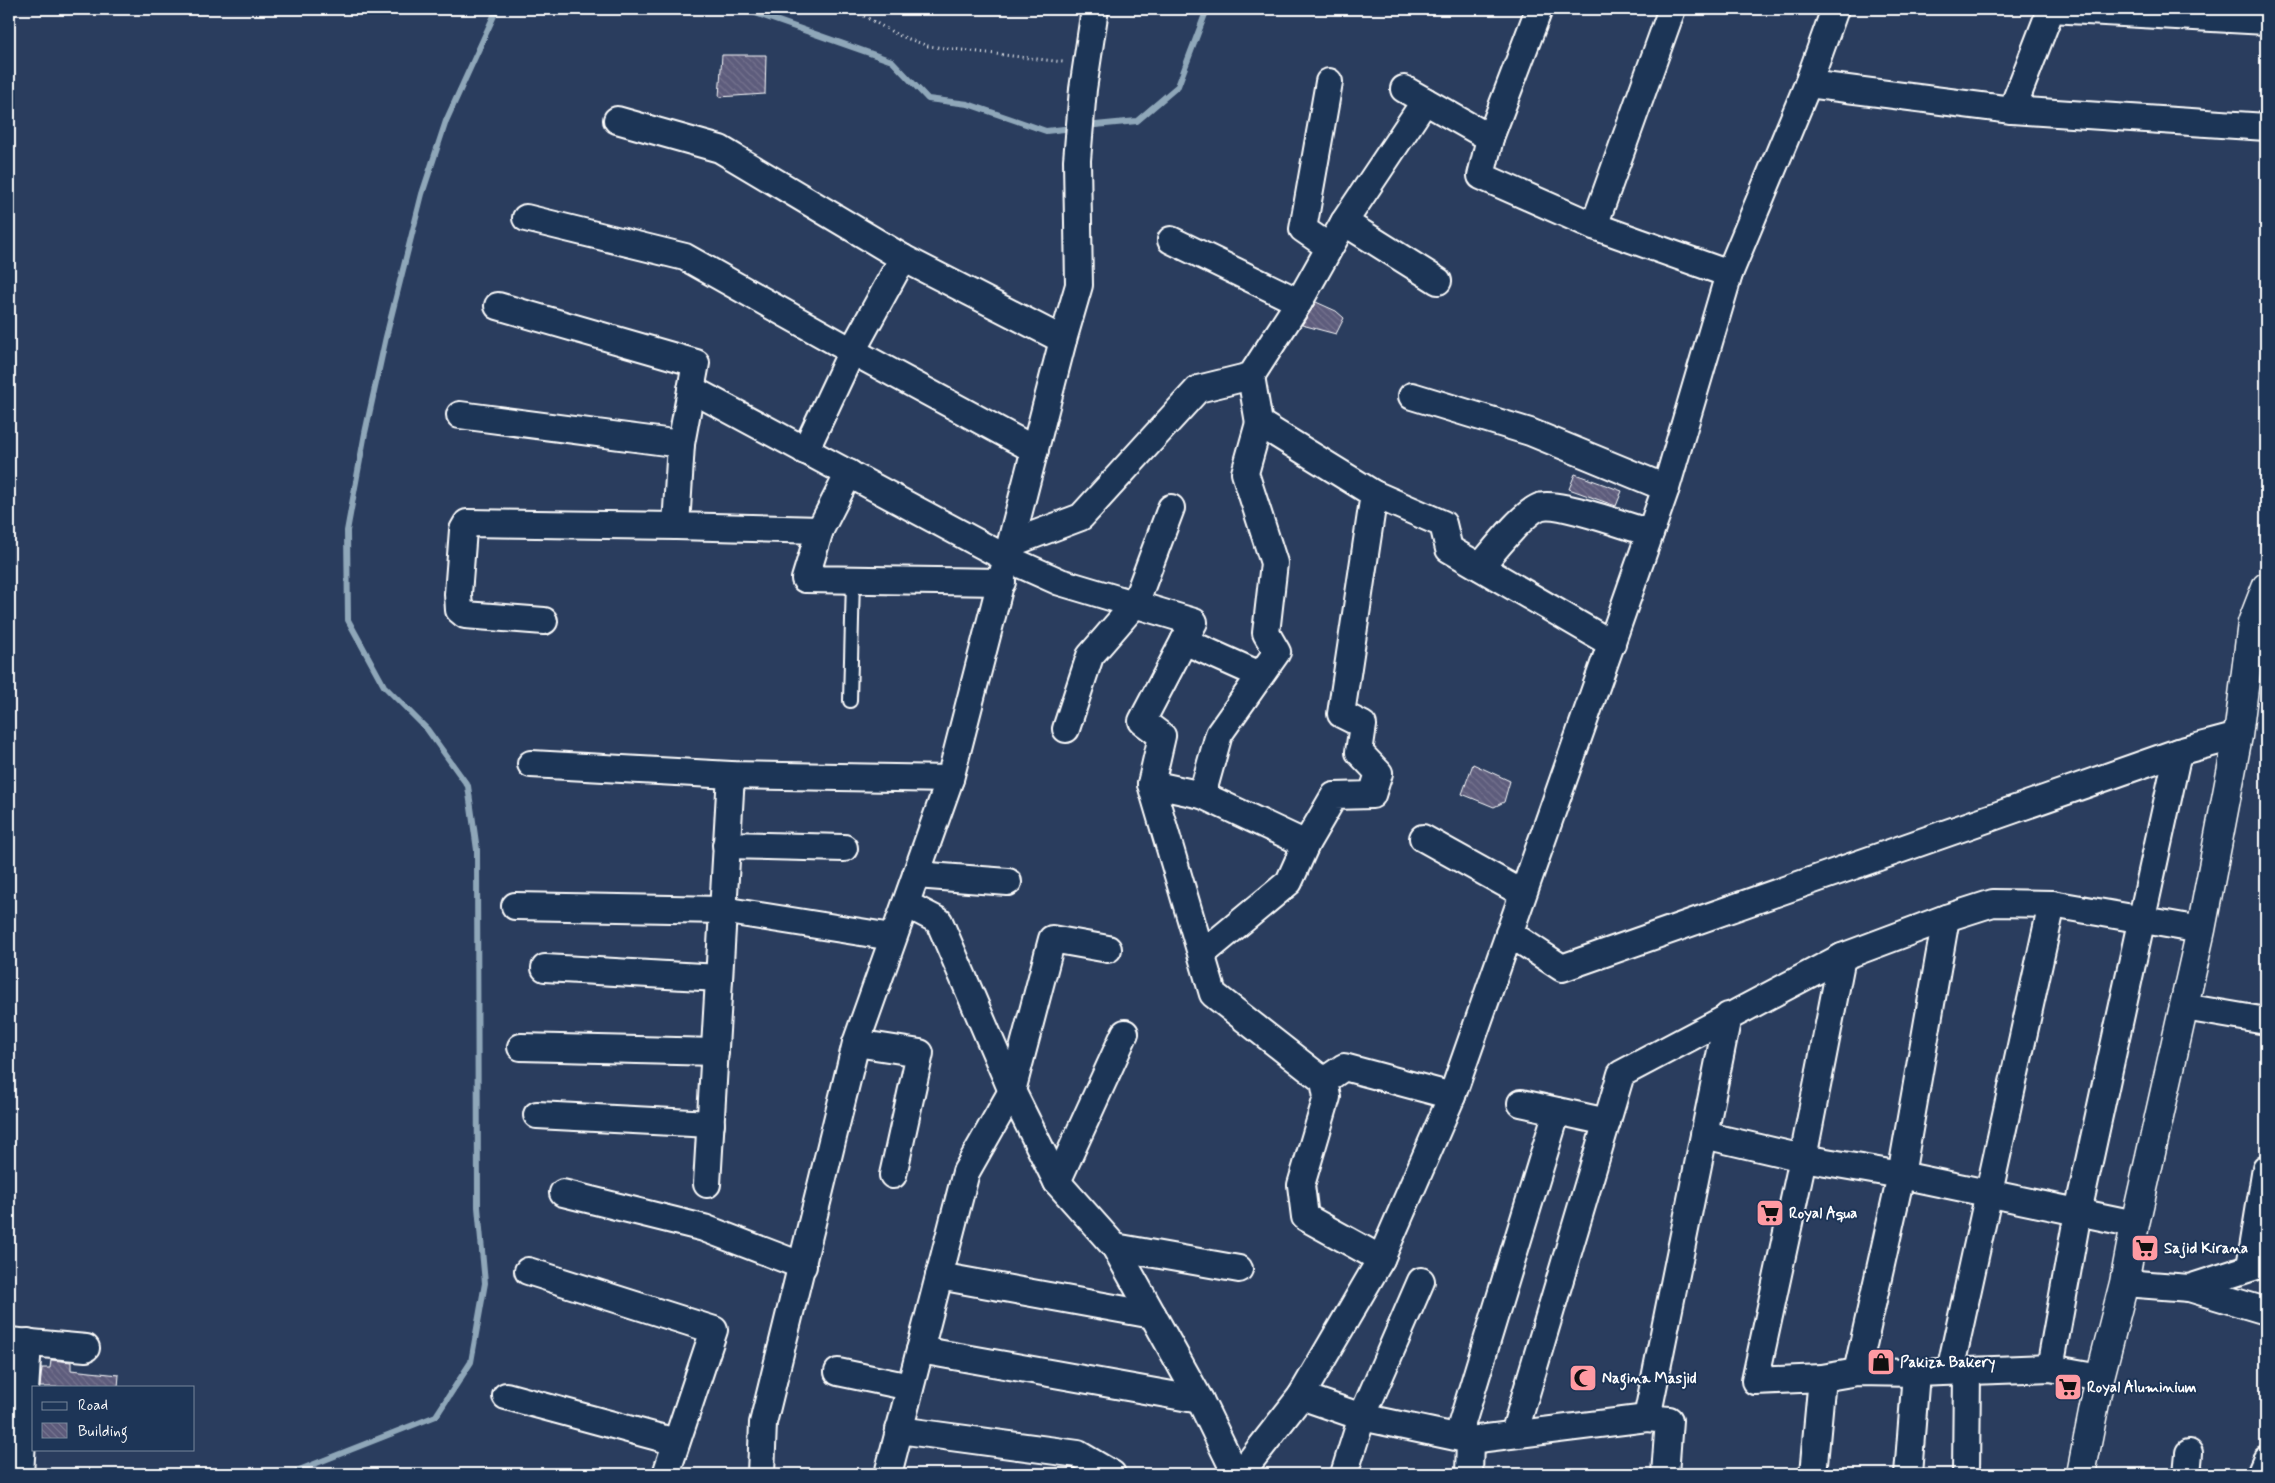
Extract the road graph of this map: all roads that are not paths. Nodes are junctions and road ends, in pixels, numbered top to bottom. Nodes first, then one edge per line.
1 (1095, 9) edge
2 (1539, 9) edge
3 (1672, 9) edge
4 (1835, 9) edge
5 (2051, 9) edge
6 (2266, 21) edge
7 (1329, 82) dead end
8 (1808, 84) junction
9 (2012, 110) junction
10 (616, 120) dead end
11 (2266, 127) edge
12 (1490, 138) junction
13 (526, 218) dead end
14 (1344, 222) junction
15 (1594, 226) junction
16 (1171, 240) dead end
17 (1329, 247) junction
18 (904, 258) junction
19 (1729, 274) junction
20 (1438, 281) dead end
21 (1299, 302) junction
22 (498, 306) dead end
23 (1063, 340) junction
24 (852, 351) junction
25 (1251, 376) junction
26 (691, 389) junction
27 (1412, 396) dead end
28 (460, 415) dead end
29 (1259, 423) junction
30 (682, 444) junction
31 (1036, 450) junction
32 (805, 451) junction
33 (849, 473) junction
34 (1666, 488) junction
35 (1374, 494) junction
36 (1171, 508) dead end
37 (676, 526) junction
38 (820, 530) junction
39 (1650, 533) junction
40 (1007, 561) junction
41 (1480, 567) junction
42 (852, 579) junction
43 (2266, 587) edge
44 (1135, 604) junction
45 (544, 621) dead end
46 (2259, 624) edge
47 (1184, 640) junction
48 (1612, 644) junction
49 (1260, 675) junction
50 (850, 701) dead end
51 (1066, 729) dead end
52 (2238, 736) junction
53 (2178, 752) junction
54 (531, 764) dead end
55 (731, 775) junction
56 (950, 779) junction
57 (1151, 784) junction
58 (1202, 795) junction
59 (1423, 838) dead end
60 (1306, 844) junction
61 (726, 845) junction
62 (844, 848) dead end
63 (916, 875) junction
64 (1008, 882) dead end
65 (1522, 893) junction
66 (906, 904) junction
67 (2052, 904) junction
68 (515, 906) dead end
69 (722, 910) junction
70 (1946, 918) junction
71 (2141, 920) junction
72 (2201, 930) junction
73 (1509, 933) junction
74 (892, 937) junction
75 (1108, 948) dead end
76 (1202, 954) junction
77 (1842, 957) junction
78 (545, 968) dead end
79 (719, 978) junction
80 (2184, 1007) junction
81 (1728, 1016) junction
82 (2266, 1021) edge
83 (1125, 1033) dead end
84 (856, 1042) junction
85 (521, 1047) dead end
86 (715, 1052) junction
87 (1324, 1081) junction
88 (1012, 1091) junction
89 (1452, 1096) junction
90 (1521, 1103) dead end
91 (1557, 1111) junction
92 (537, 1115) dead end
93 (1606, 1122) junction
94 (710, 1124) junction
95 (1704, 1135) junction
96 (1803, 1158) junction
97 (2266, 1168) edge
98 (893, 1175) dead end
99 (1901, 1175) junction
100 (1057, 1182) junction
101 (707, 1184) dead end
102 (563, 1193) dead end
103 (1990, 1195) junction
104 (2078, 1212) junction
105 (2134, 1224) junction
106 (1115, 1247) junction
107 (1381, 1258) junction
108 (2258, 1265) edge
109 (803, 1266) junction
110 (1238, 1269) dead end
111 (528, 1271) dead end
112 (939, 1276) junction
113 (1422, 1282) dead end
114 (2124, 1284) junction
115 (2189, 1288) junction
116 (2266, 1311) edge
117 (1153, 1315) junction
118 (18, 1342) edge
119 (86, 1348) dead end
120 (920, 1350) junction
121 (2050, 1368) junction
122 (1959, 1371) junction
123 (838, 1372) dead end
124 (1857, 1372) junction
125 (1916, 1373) junction
126 (2100, 1376) junction
127 (1822, 1378) junction
128 (910, 1387) junction
129 (506, 1396) dead end
130 (1301, 1396) junction
131 (1200, 1400) junction
132 (1362, 1417) junction
133 (1647, 1418) junction
134 (899, 1430) junction
135 (1514, 1434) junction
136 (1464, 1438) junction
137 (676, 1442) junction
138 (2266, 1460) edge
139 (16, 1473) edge
140 (893, 1473) edge
141 (666, 1474) edge
142 (761, 1474) edge
143 (1112, 1474) edge
144 (1238, 1474) edge
145 (1344, 1474) edge
146 (1469, 1474) edge
147 (1665, 1474) edge
148 (1813, 1474) edge
149 (1908, 1474) edge
150 (1966, 1474) edge
151 (2082, 1474) edge
152 (2260, 1474) edge

1 - 23 street
2 - 12 street
3 - 15 street
4 - 8 street
5 - 6 street
5 - 9 street
7 - 17 street
8 - 9 street
8 - 19 street
9 - 11 street
10 - 18 street
12 - 14 street
12 - 15 street
13 - 24 street
14 - 17 street
14 - 20 street
15 - 19 street
16 - 21 street
17 - 21 street
18 - 23 street
18 - 24 street
19 - 34 street
21 - 25 street
22 - 26 street
23 - 31 street
24 - 31 street
24 - 32 street
25 - 29 street
25 - 40 street
26 - 30 street
26 - 32 street
27 - 34 street
28 - 30 street
29 - 35 street
29 - 49 street
30 - 37 street
31 - 40 street
32 - 33 street
33 - 38 street
33 - 40 street
34 - 39 street
35 - 41 street
35 - 60 street
36 - 44 street
37 - 38 street
37 - 45 street
38 - 42 street
39 - 41 street
39 - 48 street
40 - 42 street
40 - 44 street
40 - 56 street
41 - 48 street
42 - 50 lane
43 - 46 main road
44 - 47 street
44 - 51 street
46 - 52 main road
47 - 49 street
47 - 57 street
48 - 65 street
49 - 58 street
52 - 53 street
52 - 72 main road
53 - 71 street
53 - 73 street
54 - 55 street
55 - 56 street
55 - 61 street
56 - 63 street
57 - 58 street
57 - 76 street
58 - 60 street
59 - 65 street
60 - 76 street
61 - 62 street
61 - 69 street
63 - 64 street
63 - 66 street
65 - 73 street
66 - 74 street
66 - 88 street
67 - 70 street
67 - 71 street
67 - 103 street
68 - 69 street
69 - 74 street
69 - 79 street
70 - 77 street
70 - 99 street
71 - 72 street
71 - 104 street
72 - 80 main road
73 - 89 street
74 - 84 street
75 - 88 street
76 - 87 street
77 - 81 street
77 - 96 street
78 - 79 street
79 - 86 street
80 - 82 street
80 - 105 main road
81 - 93 street
81 - 95 street
83 - 100 street
84 - 98 street
84 - 109 street
85 - 86 street
86 - 94 street
87 - 89 street
87 - 107 street
88 - 100 street
88 - 112 street
89 - 107 street
90 - 91 street
91 - 93 street
91 - 136 street
92 - 94 street
93 - 135 street
94 - 101 street
95 - 96 street
95 - 133 street
96 - 99 street
96 - 127 street
97 - 108 street
99 - 103 street
99 - 124 street
100 - 106 street
102 - 109 street
103 - 104 street
103 - 122 street
104 - 105 street
104 - 121 street
105 - 114 main road
106 - 110 street
106 - 117 street
107 - 130 street
108 - 115 street
109 - 142 street
111 - 137 street
112 - 117 street
112 - 120 street
113 - 132 street
114 - 115 street
114 - 126 main road
115 - 116 street
117 - 131 street
118 - 119 street
118 - 139 street
120 - 128 street
120 - 131 street
121 - 122 street
121 - 126 street
122 - 125 street
122 - 150 street
123 - 128 street
124 - 125 street
124 - 127 street
125 - 149 street
126 - 151 main road
127 - 148 street
128 - 134 street
129 - 137 street
130 - 132 street
130 - 144 street
131 - 144 street
132 - 136 street
132 - 145 street
133 - 135 street
133 - 147 street
134 - 140 street
134 - 143 street
135 - 136 street
136 - 146 street
137 - 141 street
138 - 152 street

